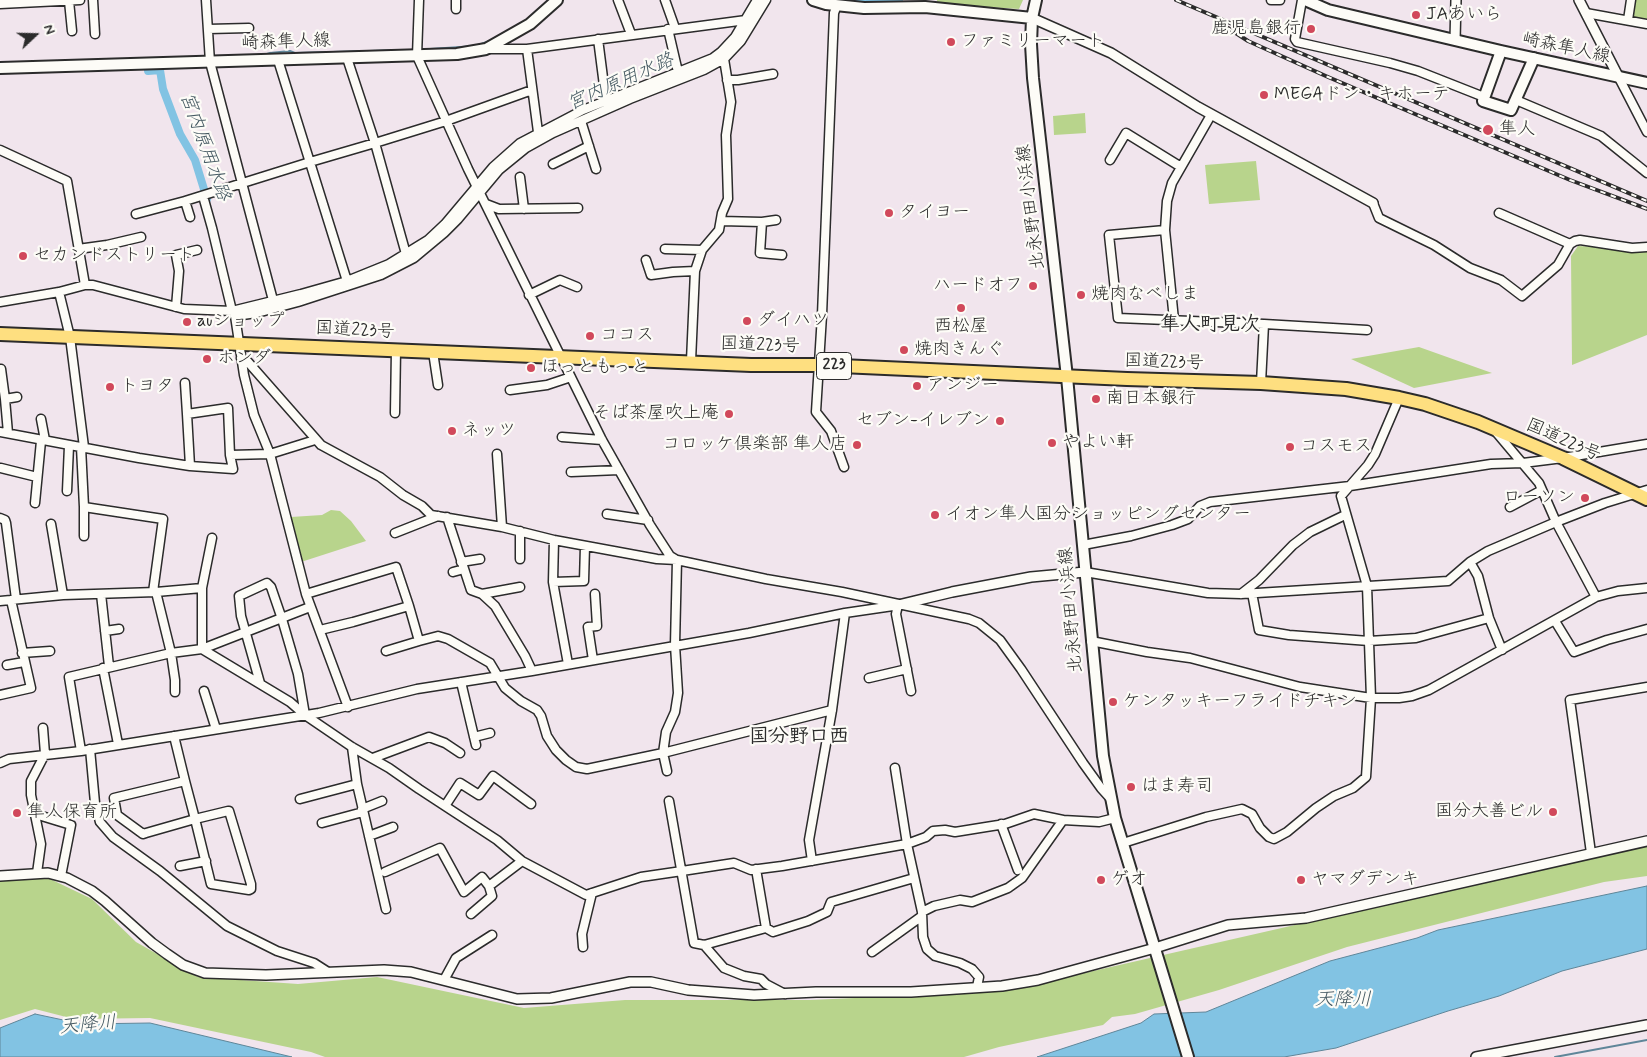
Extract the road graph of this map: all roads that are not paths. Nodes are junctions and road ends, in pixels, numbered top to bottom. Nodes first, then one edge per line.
1 (80, 0) edge
2 (93, 0) edge
3 (206, 0) edge
4 (419, 0) edge
5 (456, 0) edge
6 (557, 0) edge
7 (618, 0) edge
8 (665, 0) edge
9 (757, 0) edge
10 (766, 0) edge
11 (813, 0) edge
12 (1036, 0) edge
13 (1271, 0) edge
14 (1280, 0) edge
15 (1304, 0) edge
16 (1456, 0) edge
17 (1579, 0) edge
18 (1630, 0) edge
19 (69, 1) edge
20 (37, 2) edge
21 (925, 3) edge
22 (0, 4) edge
23 (837, 5) junction
24 (456, 9) dead end
25 (1586, 13) junction
26 (1032, 18) junction
27 (746, 20) junction
28 (1628, 20) junction
29 (1647, 24) edge
30 (249, 28) dead end
31 (672, 28) junction
32 (208, 29) junction
33 (72, 31) dead end
34 (95, 34) dead end
35 (630, 34) junction
36 (598, 39) junction
37 (1455, 40) junction
38 (486, 49) junction
39 (527, 49) junction
40 (1501, 51) junction
41 (417, 56) junction
42 (347, 58) junction
43 (1534, 58) junction
44 (724, 59) junction
45 (278, 60) junction
46 (210, 62) junction
47 (0, 68) edge
48 (678, 72) junction
49 (773, 74) dead end
50 (1618, 76) junction
51 (727, 80) junction
52 (1647, 83) edge
53 (532, 90) junction
54 (1484, 97) junction
55 (1516, 100) junction
56 (606, 101) junction
57 (1211, 115) junction
58 (446, 121) junction
59 (581, 121) junction
60 (538, 132) junction
61 (1647, 132) edge
62 (375, 144) junction
63 (589, 146) junction
64 (0, 150) edge
65 (1110, 160) dead end
66 (310, 162) junction
67 (553, 164) dead end
68 (1181, 167) junction
69 (596, 169) dead end
70 (1647, 173) edge
71 (520, 177) dead end
72 (242, 182) junction
73 (478, 189) junction
74 (203, 196) junction
75 (185, 201) junction
76 (1373, 203) joint
77 (486, 204) junction
78 (578, 208) dead end
79 (524, 209) junction
80 (1500, 213) dead end
81 (136, 214) dead end
82 (190, 217) dead end
83 (776, 220) dead end
84 (722, 221) junction
85 (762, 222) junction
86 (1165, 230) junction
87 (141, 237) dead end
88 (1570, 244) junction
89 (1647, 247) edge
90 (78, 249) junction
91 (665, 249) dead end
92 (196, 250) dead end
93 (702, 250) junction
94 (406, 254) junction
95 (782, 255) dead end
96 (646, 260) dead end
97 (695, 271) junction
98 (347, 281) junction
99 (85, 285) junction
100 (577, 287) dead end
101 (59, 292) junction
102 (529, 295) junction
103 (0, 302) edge
104 (274, 305) junction
105 (176, 307) junction
106 (234, 313) junction
107 (1174, 320) junction
108 (1264, 324) junction
109 (1367, 330) dead end
110 (0, 334) edge
111 (70, 337) junction
112 (239, 343) junction
113 (396, 350) junction
114 (433, 352) junction
115 (560, 357) junction
116 (241, 358) junction
117 (691, 361) junction
118 (820, 365) junction
119 (1, 369) edge
120 (571, 377) junction
121 (1067, 377) junction
122 (185, 383) dead end
123 (1261, 384) junction
124 (438, 385) dead end
125 (510, 390) dead end
126 (17, 397) dead end
127 (5, 398) junction
128 (1399, 398) junction
129 (395, 413) dead end
130 (187, 414) junction
131 (41, 419) dead end
132 (1494, 430) junction
133 (4, 432) edge
134 (562, 437) dead end
135 (43, 440) junction
136 (315, 440) junction
137 (602, 440) junction
138 (1647, 444) edge
139 (69, 446) junction
140 (83, 447) junction
141 (270, 454) junction
142 (497, 454) dead end
143 (230, 455) junction
144 (1562, 458) junction
145 (1523, 463) junction
146 (190, 466) junction
147 (844, 467) dead end
148 (1, 468) edge
149 (619, 470) junction
150 (570, 472) dead end
151 (37, 477) junction
152 (1350, 486) junction
153 (1542, 490) junction
154 (68, 491) dead end
155 (1643, 494) edge
156 (35, 503) dead end
157 (84, 507) junction
158 (1510, 507) dead end
159 (607, 514) dead end
160 (1346, 515) junction
161 (438, 516) junction
162 (447, 517) junction
163 (0, 518) edge
164 (648, 520) junction
165 (1556, 522) junction
166 (52, 524) dead end
167 (502, 527) junction
168 (520, 531) junction
169 (395, 533) dead end
170 (84, 536) dead end
171 (212, 538) dead end
172 (554, 540) junction
173 (1083, 545) junction
174 (586, 546) junction
175 (480, 559) dead end
176 (520, 560) dead end
177 (677, 560) junction
178 (1470, 562) junction
179 (462, 566) junction
180 (453, 572) dead end
181 (1085, 572) junction
182 (553, 582) junction
183 (1367, 586) junction
184 (520, 587) dead end
185 (202, 588) junction
186 (1647, 588) edge
187 (154, 592) junction
188 (1252, 593) junction
189 (101, 594) junction
190 (306, 594) junction
191 (482, 594) junction
192 (595, 594) dead end
193 (1242, 594) junction
194 (62, 595) junction
195 (1596, 598) junction
196 (13, 600) junction
197 (0, 601) edge
198 (898, 605) junction
199 (409, 606) junction
200 (310, 607) junction
201 (845, 613) junction
202 (1489, 618) junction
203 (282, 619) junction
204 (1555, 621) junction
205 (120, 629) dead end
206 (1647, 629) edge
207 (320, 630) junction
208 (105, 631) junction
209 (245, 633) junction
210 (419, 641) junction
211 (1092, 641) junction
212 (1369, 641) junction
213 (675, 646) junction
214 (202, 649) junction
215 (1502, 650) junction
216 (50, 651) dead end
217 (386, 651) dead end
218 (22, 653) junction
219 (171, 653) junction
220 (593, 660) junction
221 (24, 662) junction
222 (568, 664) junction
223 (7, 665) dead end
224 (106, 667) junction
225 (907, 669) junction
226 (532, 671) junction
227 (497, 677) junction
228 (869, 678) dead end
229 (461, 682) junction
230 (260, 683) junction
231 (1647, 687) edge
232 (204, 691) dead end
233 (911, 691) dead end
234 (175, 692) dead end
235 (0, 695) edge
236 (1371, 698) junction
237 (348, 707) junction
238 (832, 710) junction
239 (306, 715) junction
240 (43, 728) dead end
241 (216, 729) junction
242 (490, 733) dead end
243 (174, 736) junction
244 (118, 744) junction
245 (352, 747) junction
246 (90, 749) junction
247 (81, 751) junction
248 (460, 753) dead end
249 (663, 753) junction
250 (45, 754) junction
251 (373, 758) junction
252 (0, 762) edge
253 (895, 768) dead end
254 (667, 771) dead end
255 (185, 781) junction
256 (357, 784) junction
257 (1110, 798) junction
258 (300, 799) dead end
259 (382, 801) dead end
260 (669, 801) dead end
261 (531, 804) dead end
262 (445, 806) junction
263 (363, 811) junction
264 (35, 814) junction
265 (1115, 818) junction
266 (196, 820) junction
267 (1063, 820) junction
268 (322, 823) dead end
269 (1001, 824) junction
270 (393, 827) dead end
271 (369, 836) junction
272 (1647, 841) edge
273 (1123, 843) junction
274 (908, 844) junction
275 (1591, 853) junction
276 (206, 861) junction
277 (522, 861) junction
278 (812, 861) junction
279 (180, 866) dead end
280 (756, 869) junction
281 (1018, 870) dead end
282 (682, 871) junction
283 (385, 872) dead end
284 (37, 873) junction
285 (0, 876) edge
286 (61, 876) junction
287 (914, 878) junction
288 (489, 886) junction
289 (592, 892) junction
290 (386, 909) dead end
291 (471, 914) dead end
292 (922, 914) junction
293 (766, 928) junction
294 (492, 936) dead end
295 (704, 945) junction
296 (583, 947) dead end
297 (1155, 948) junction
298 (872, 952) dead end
299 (328, 972) junction
300 (444, 980) junction
301 (977, 987) junction
302 (785, 994) junction
303 (1647, 1026) edge
304 (1188, 1057) edge
305 (1476, 1057) edge

1 - 19 street
2 - 34 street
3 - 32 street
4 - 41 street
5 - 24 street
6 - 38 main road, 崎森隼人線
7 - 35 street
8 - 31 street
9 - 27 street
10 - 44 street
11 - 23 main road
12 - 26 main road, 北永野田小浜線
13 - 14 street
15 - 37 main road, 崎森隼人線
15 - 54 street
16 - 37 street
17 - 25 street
18 - 28 street
19 - 20 street
19 - 33 street
20 - 22 street
21 - 23 main road
21 - 26 main road
23 - 118 street
25 - 28 street
25 - 50 street
26 - 57 street
26 - 121 main road, 北永野田小浜線
27 - 31 street
27 - 48 street
28 - 29 street
30 - 32 street
31 - 35 street
31 - 48 street
32 - 46 street
35 - 36 street
36 - 39 street
36 - 56 street
37 - 40 main road, 崎森隼人線
38 - 39 street
38 - 41 main road, 崎森隼人線
39 - 53 street
40 - 43 main road, 崎森隼人線
40 - 54 main road
41 - 42 main road, 崎森隼人線
41 - 58 street
42 - 45 main road, 崎森隼人線
42 - 62 street
43 - 50 main road, 崎森隼人線
43 - 55 main road
44 - 51 street
44 - 59 street
45 - 46 main road, 崎森隼人線
45 - 66 street
46 - 47 main road, 崎森隼人線
46 - 72 street
48 - 56 street
49 - 51 street
50 - 52 main road, 崎森隼人線
50 - 61 street
51 - 84 street
53 - 58 street
53 - 60 street
54 - 55 main road
55 - 70 street
56 - 60 street
57 - 68 street
57 - 76 street
58 - 62 street
58 - 73 street
59 - 63 street
59 - 73 street
60 - 73 street
62 - 66 street
62 - 94 street
63 - 67 street
63 - 69 street
64 - 90 street
65 - 68 street
66 - 72 street
66 - 98 street
68 - 86 street
71 - 79 street
72 - 74 street
72 - 104 street
73 - 77 street
73 - 94 street
73 - 104 street
74 - 75 street
74 - 106 street
75 - 81 street
75 - 82 street
76 - 88 street
77 - 79 street
77 - 102 street
78 - 79 street
80 - 88 street
83 - 85 street
84 - 85 street
84 - 93 street
85 - 95 street
86 - 107 street
86 - 107 street
87 - 90 street
88 - 89 street
90 - 99 street
91 - 93 street
92 - 105 street
93 - 97 street
94 - 98 street
96 - 97 street
97 - 117 street
98 - 104 street
99 - 101 street
99 - 105 street
100 - 102 street
101 - 103 street
101 - 111 street
102 - 115 street
104 - 106 street
105 - 106 street
106 - 112 street
107 - 108 street
108 - 109 street
108 - 123 street
110 - 111 highway, 国道223号 / 223
111 - 112 highway, 国道223号 / 223
111 - 140 street
112 - 113 highway, 国道223号 / 223
112 - 116 street
113 - 114 highway, 国道223号 / 223
113 - 129 street
114 - 115 highway, 国道223号 / 223
114 - 124 street
115 - 117 highway, 国道223号 / 223
115 - 120 street
116 - 136 street
116 - 141 street
117 - 118 highway, 国道223号 / 223
118 - 121 highway, 国道223号 / 223
118 - 147 street
119 - 127 street
120 - 125 street
120 - 137 street
121 - 123 highway, 国道223号 / 223
121 - 173 main road, 北永野田小浜線
122 - 130 street
123 - 128 highway, 国道223号 / 223
126 - 127 street
127 - 133 street
128 - 132 highway, 国道223号 / 223
128 - 152 street
130 - 143 street
130 - 146 street
131 - 135 street
132 - 144 highway, 国道223号 / 223
132 - 145 street
133 - 135 street
134 - 137 street
135 - 139 street
135 - 151 street
136 - 141 street
136 - 161 street
137 - 149 street
138 - 144 street
139 - 140 street
139 - 154 street
140 - 146 street
140 - 157 street
141 - 143 street
141 - 190 street
142 - 167 street
143 - 146 street
144 - 145 street
144 - 155 highway, 国道223号 / 223
145 - 152 street
145 - 153 street
148 - 151 street
149 - 150 street
149 - 164 street
151 - 156 street
152 - 160 street
152 - 173 street
153 - 158 street
153 - 165 street
155 - 165 street
157 - 170 street
157 - 187 street
159 - 164 street
160 - 183 street
160 - 193 street
161 - 162 street
161 - 169 street
162 - 167 street
162 - 179 street
163 - 196 street
164 - 177 street
165 - 178 street
165 - 195 street
166 - 194 street
167 - 168 street
168 - 172 street
168 - 176 street
171 - 185 street
172 - 174 street
172 - 182 street
173 - 181 main road, 北永野田小浜線
174 - 177 street
174 - 182 street
175 - 179 street
177 - 198 street
177 - 213 street
178 - 183 street
178 - 202 street
179 - 180 street
179 - 191 street
181 - 193 street
181 - 198 street
181 - 211 main road, 北永野田小浜線
182 - 222 street
183 - 188 street
183 - 212 street
184 - 191 street
185 - 187 street
185 - 214 street
186 - 195 street
187 - 189 street
187 - 219 street
188 - 193 street
188 - 212 street
189 - 194 street
189 - 208 street
190 - 199 street
190 - 200 street
191 - 226 street
192 - 220 street
194 - 196 street
195 - 204 street
196 - 197 street
196 - 218 street
198 - 201 street
198 - 225 street
198 - 257 street
199 - 207 street
199 - 210 street
200 - 203 street
200 - 207 street
201 - 213 street
201 - 238 street
202 - 212 street
202 - 215 street
203 - 209 street
203 - 209 street
203 - 239 street
204 - 206 street
204 - 215 street
205 - 208 street
207 - 237 street
208 - 224 street
209 - 214 street
209 - 230 street
210 - 217 street
210 - 227 street
211 - 236 street
211 - 257 main road, 北永野田小浜線
212 - 236 street
213 - 220 street
213 - 249 street
214 - 219 street
214 - 230 street
215 - 236 street
216 - 218 street
218 - 221 street
219 - 224 street
219 - 234 street
220 - 222 street
221 - 223 street
221 - 235 street
222 - 226 street
224 - 244 street
224 - 247 street
225 - 228 street
225 - 233 street
226 - 227 street
227 - 229 street
227 - 249 street
229 - 237 street
229 - 242 street
230 - 239 street
231 - 275 street
232 - 241 street
236 - 273 street
237 - 239 street
238 - 249 street
238 - 278 street
239 - 241 street
239 - 245 street
240 - 250 street
241 - 243 street
243 - 244 street
243 - 255 street
244 - 246 street
245 - 251 street
245 - 256 street
246 - 247 street
246 - 299 street
247 - 250 street
248 - 251 street
249 - 254 street
250 - 252 street
250 - 264 street
251 - 262 street
253 - 274 street
255 - 266 street
255 - 266 street
256 - 258 street
256 - 263 street
257 - 265 main road, 北永野田小浜線
259 - 263 street
260 - 282 street
261 - 262 street
262 - 277 street
263 - 268 street
263 - 271 street
264 - 284 street
264 - 286 street
265 - 267 street
265 - 273 main road, 北永野田小浜線
266 - 276 street
266 - 276 street
267 - 269 street
267 - 292 street
269 - 274 street
269 - 281 street
270 - 271 street
271 - 290 street
272 - 275 street
273 - 297 main road, 北永野田小浜線
274 - 278 street
274 - 287 street
275 - 297 street
276 - 279 street
277 - 288 street
277 - 289 street
278 - 280 street
280 - 282 street
280 - 293 street
282 - 289 street
282 - 295 street
283 - 288 street
284 - 285 street
284 - 286 street
286 - 299 street
287 - 292 street
287 - 293 street
288 - 291 street
289 - 296 street
292 - 298 street
292 - 301 street
293 - 295 street
294 - 300 street
295 - 302 street
297 - 301 street
297 - 304 main road, 北永野田小浜線
299 - 300 street
300 - 302 street
301 - 302 street
303 - 305 street

